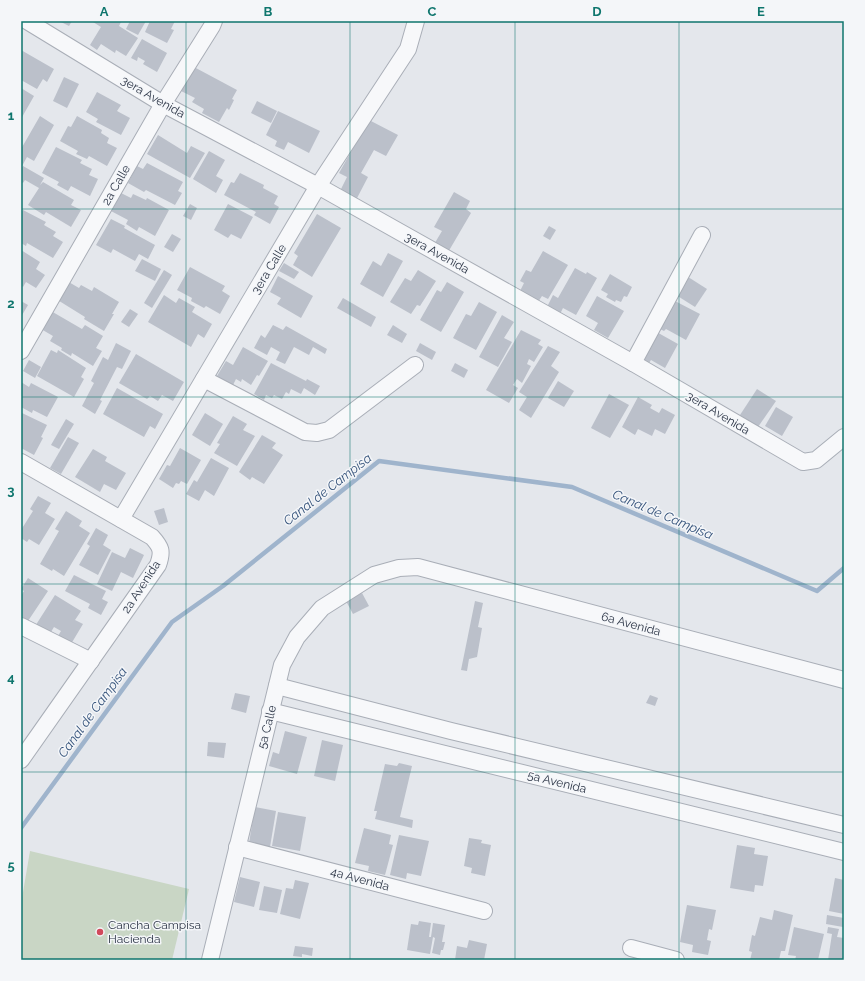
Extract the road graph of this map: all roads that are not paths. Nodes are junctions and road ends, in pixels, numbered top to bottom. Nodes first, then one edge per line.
1 (27, 21) edge
2 (214, 21) edge
3 (416, 21) edge
4 (163, 104) junction
5 (318, 186) junction
6 (702, 235) dead end
7 (21, 351) edge
8 (633, 363) junction
9 (415, 365) dead end
10 (204, 379) junction
11 (844, 437) edge
12 (21, 462) edge
13 (121, 519) junction
14 (418, 567) joint
15 (21, 626) edge
16 (91, 661) junction
17 (844, 680) edge
18 (277, 686) junction
19 (270, 711) junction
20 (451, 731) junction
21 (447, 755) junction
22 (21, 760) edge
23 (686, 788) junction
24 (681, 812) junction
25 (844, 825) edge
26 (237, 847) junction
27 (844, 852) edge
28 (484, 911) dead end
29 (631, 948) dead end
30 (210, 960) edge
31 (676, 960) edge

1 - 4 street, 3era Avenida
2 - 4 street, 2a Calle
3 - 5 street, 3era Calle
4 - 5 street, 3era Avenida
4 - 7 street, 2a Calle
5 - 8 street, 3era Avenida
5 - 10 street, 3era Calle
6 - 8 street
8 - 11 street, 3era Avenida
9 - 10 street
10 - 13 street, 3era Calle
12 - 13 street, 2a Avenida
13 - 16 street, 2a Avenida
14 - 17 street, 6a Avenida
14 - 18 street, 5a Calle
15 - 16 street
16 - 22 street, 2a Avenida
18 - 19 street, 5a Calle
18 - 20 street, 5a Avenida
19 - 21 street, 5a Avenida
19 - 26 street, 5a Calle
20 - 21 street
20 - 23 street, 5a Avenida
21 - 24 street, 5a Avenida
23 - 24 street
23 - 25 street, 5a Avenida
24 - 27 street, 5a Avenida
26 - 28 street, 4a Avenida
26 - 30 street, 5a Calle
29 - 31 street

